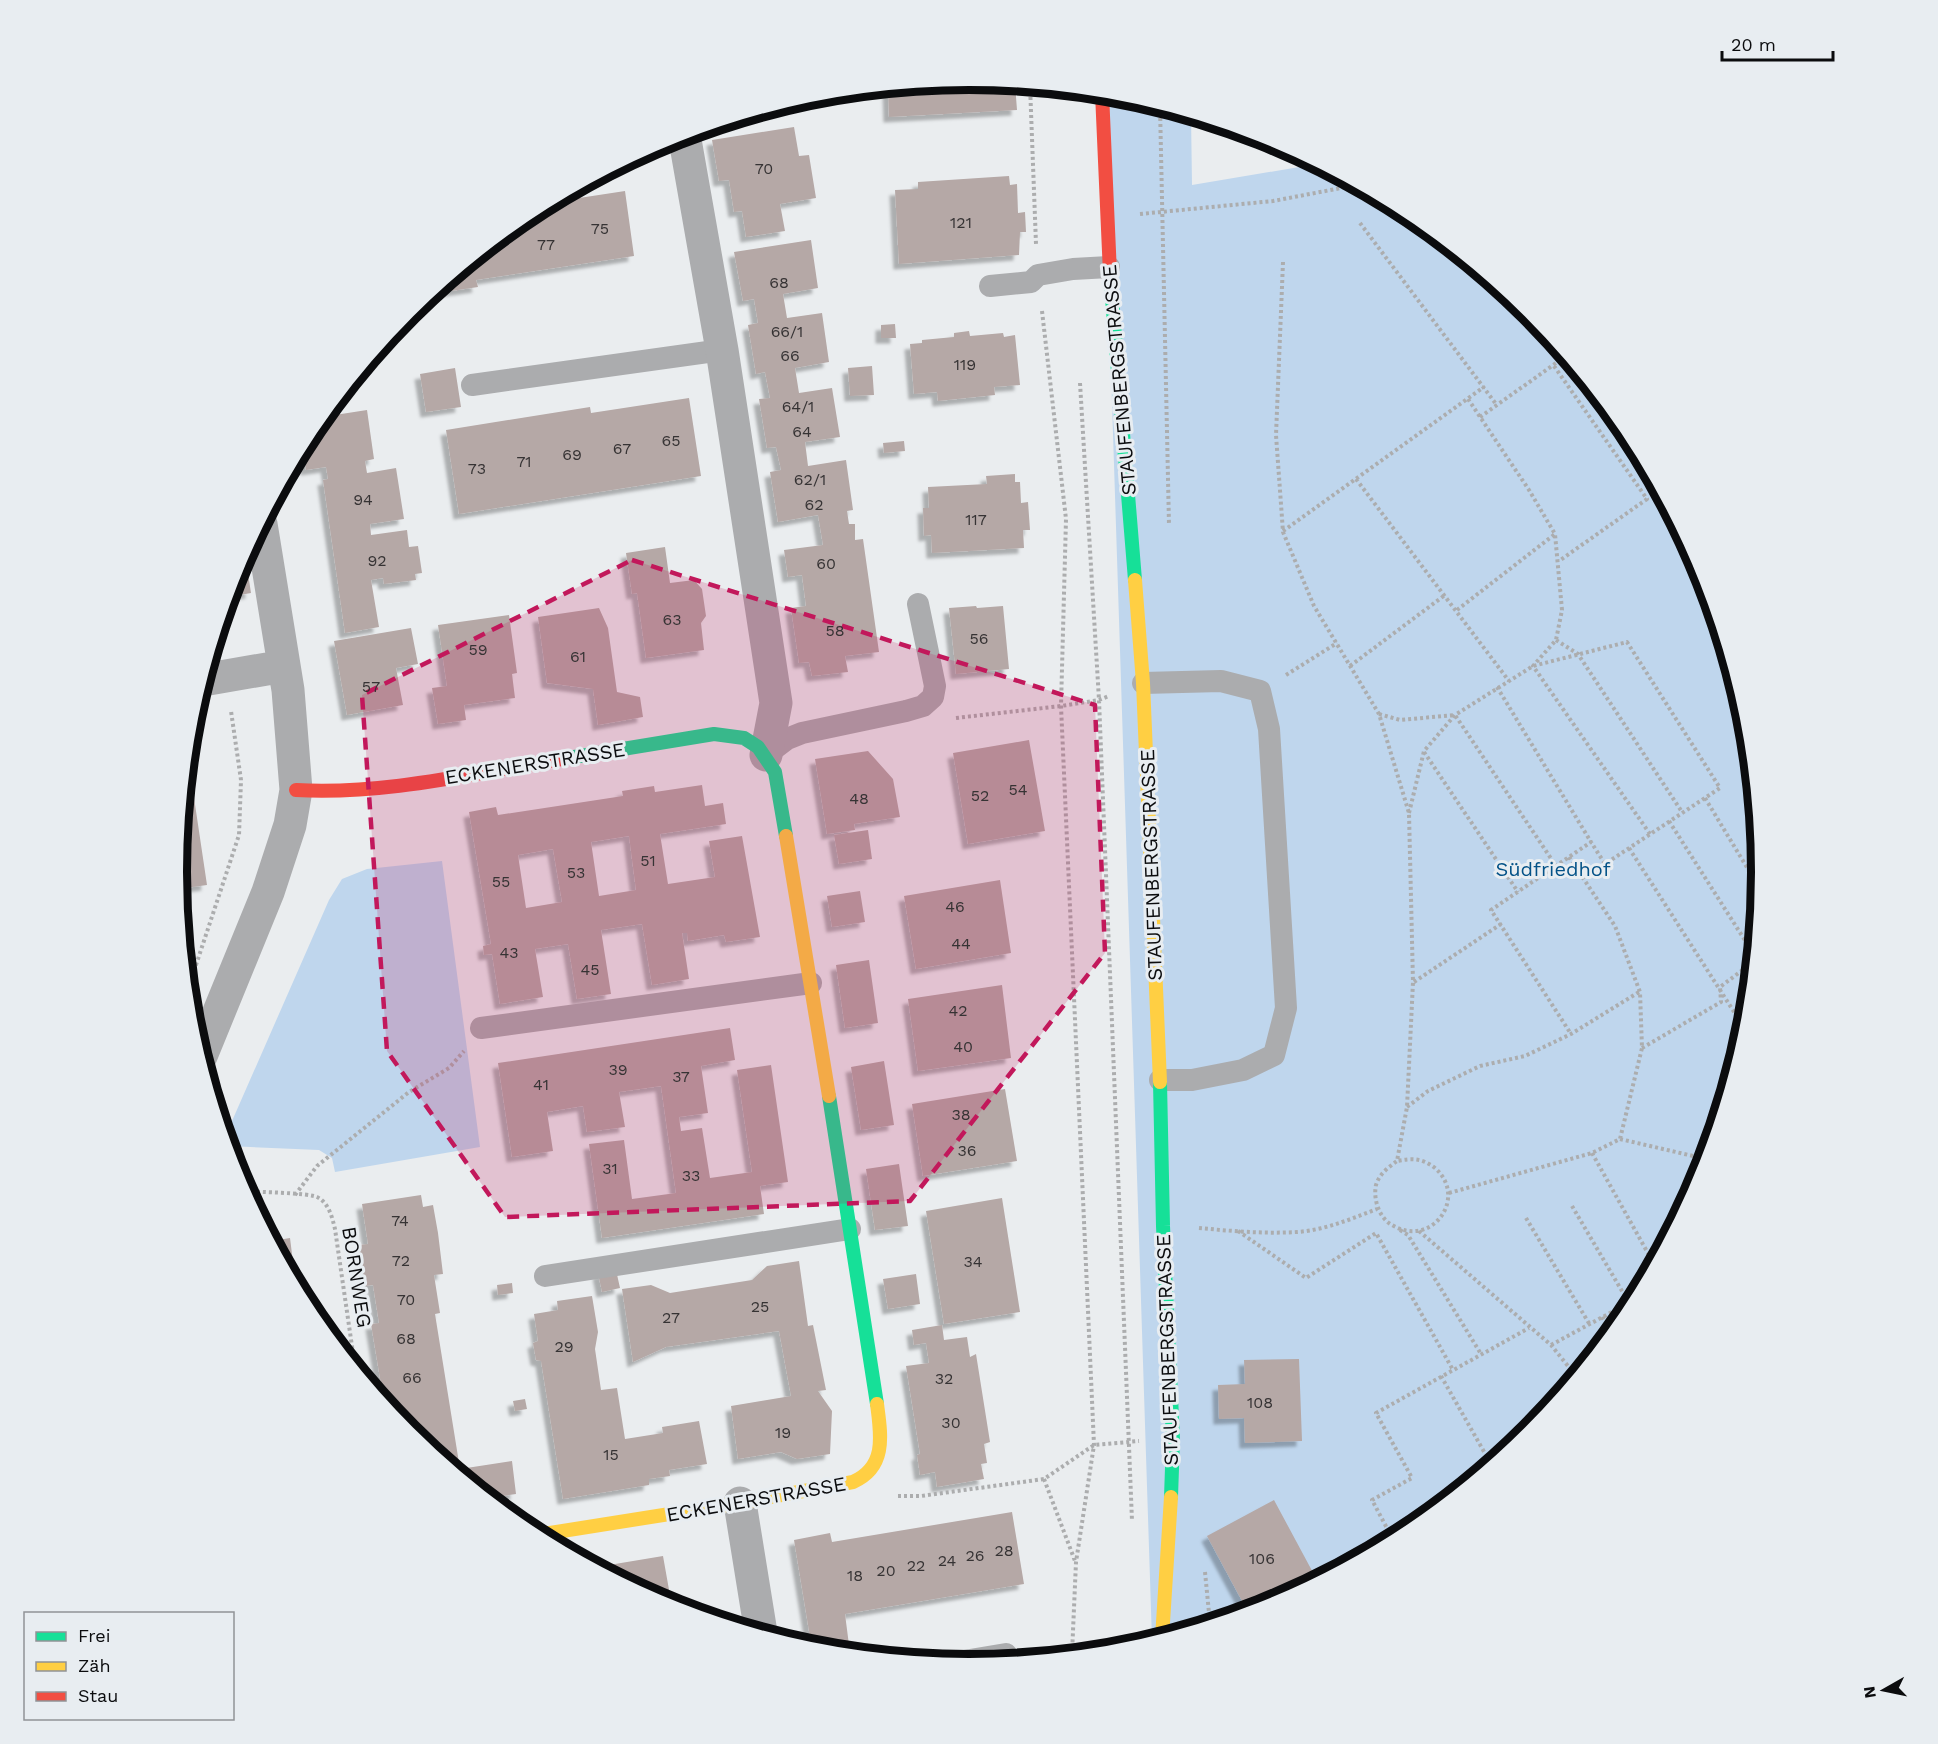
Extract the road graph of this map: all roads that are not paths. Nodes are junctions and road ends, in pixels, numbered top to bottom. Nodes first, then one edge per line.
1 (1102, 102) edge
2 (686, 144) edge
3 (1109, 267) junction
4 (990, 286) dead end
5 (722, 350) junction
6 (472, 386) dead end
7 (263, 537) edge
8 (918, 604) dead end
9 (284, 666) junction
10 (214, 678) edge
11 (1143, 683) junction
12 (766, 755) junction
13 (296, 790) junction
14 (811, 983) junction
15 (481, 1029) road end
16 (206, 1043) edge
17 (1160, 1080) junction
18 (850, 1229) junction
19 (545, 1276) dead end
20 (740, 1503) junction
21 (552, 1533) edge
22 (760, 1625) edge
23 (1163, 1629) edge

1 - 3 street, STAUFENBERGSTRASSE
2 - 5 street
3 - 4 lane
3 - 11 street, STAUFENBERGSTRASSE
5 - 6 lane
5 - 12 street
7 - 9 street
8 - 12 lane
9 - 10 street
9 - 13 street
11 - 17 street, STAUFENBERGSTRASSE
11 - 17 lane
12 - 13 street, ECKENERSTRASSE
12 - 14 street, ECKENERSTRASSE
13 - 16 street
14 - 15 lane
14 - 18 street, ECKENERSTRASSE
17 - 23 street, STAUFENBERGSTRASSE
18 - 19 lane
18 - 20 street, ECKENERSTRASSE
20 - 21 street, ECKENERSTRASSE
20 - 22 street

